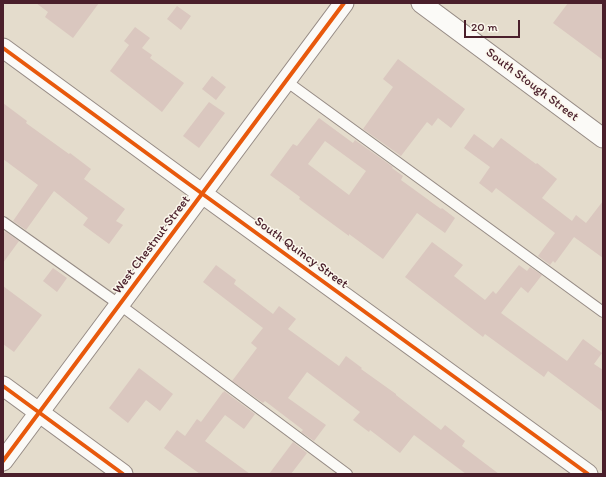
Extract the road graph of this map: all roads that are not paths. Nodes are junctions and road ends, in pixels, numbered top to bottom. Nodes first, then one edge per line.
1 (344, 3) edge
2 (422, 3) edge
3 (3, 48) edge
4 (286, 81) junction
5 (603, 138) edge
6 (202, 194) junction
7 (3, 222) edge
8 (120, 305) junction
9 (603, 312) edge
10 (3, 386) edge
11 (39, 412) junction
12 (3, 461) edge
13 (123, 474) edge
14 (347, 474) edge
15 (588, 474) edge

1 - 4 street, West Chestnut Street
2 - 5 street, South Stough Street
3 - 6 street, South Quincy Street
4 - 6 street, West Chestnut Street
4 - 9 lane
6 - 8 street, West Chestnut Street
6 - 15 street, South Quincy Street
7 - 8 lane
8 - 11 street, West Chestnut Street
8 - 14 lane
10 - 11 street
11 - 12 street, West Chestnut Street
11 - 13 street

